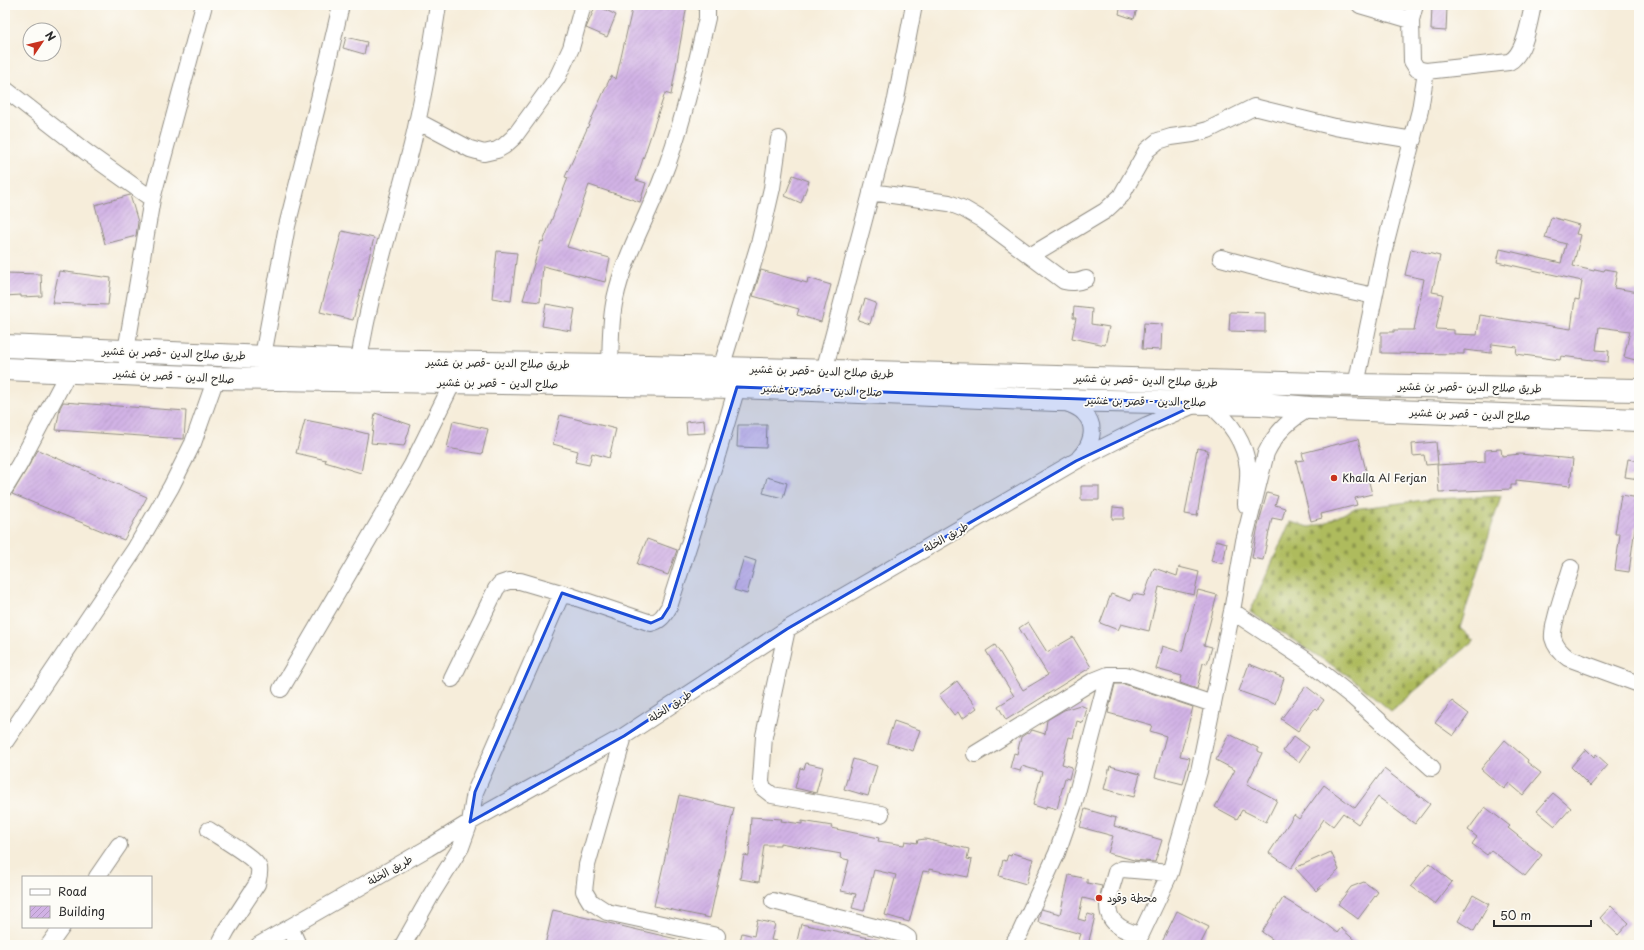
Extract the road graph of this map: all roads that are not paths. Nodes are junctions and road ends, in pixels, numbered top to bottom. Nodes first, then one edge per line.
1 (204, 5) edge
2 (341, 5) edge
3 (438, 5) edge
4 (583, 5) edge
5 (707, 5) edge
6 (914, 5) edge
7 (1360, 5) edge
8 (1533, 5) edge
9 (1413, 13) edge
10 (1426, 71) junction
11 (5, 89) edge
12 (417, 121) junction
13 (779, 139) dead end
14 (1412, 140) junction
15 (871, 192) junction
16 (152, 198) junction
17 (1030, 256) junction
18 (1221, 258) dead end
19 (1086, 279) dead end
20 (1374, 296) junction
21 (5, 346) edge
22 (126, 351) junction
23 (263, 356) junction
24 (359, 361) junction
25 (610, 365) junction
26 (721, 368) junction
27 (5, 369) edge
28 (69, 371) junction
29 (824, 371) junction
30 (128, 373) junction
31 (216, 378) junction
32 (453, 382) junction
33 (1356, 385) junction
34 (736, 387) junction
35 (1639, 390) edge
36 (1057, 400) junction
37 (1203, 403) junction
38 (1311, 408) junction
39 (1639, 420) edge
40 (1076, 461) junction
41 (5, 488) edge
42 (1244, 541) junction
43 (1571, 568) dead end
44 (562, 593) junction
45 (1232, 611) junction
46 (787, 629) junction
47 (1108, 675) junction
48 (452, 679) dead end
49 (1639, 684) edge
50 (281, 689) dead end
51 (1213, 704) junction
52 (624, 736) junction
53 (5, 742) edge
54 (975, 754) dead end
55 (1432, 768) dead end
56 (881, 814) dead end
57 (470, 822) junction
58 (209, 830) dead end
59 (119, 845) dead end
60 (1170, 873) junction
61 (98, 876) edge
62 (773, 901) dead end
63 (290, 927) junction
64 (61, 928) edge
65 (717, 936) dead end
66 (1138, 941) edge
67 (49, 945) edge
68 (219, 945) edge
69 (259, 945) edge
70 (298, 945) edge
71 (403, 945) edge
72 (908, 945) edge
73 (1012, 945) edge

1 - 16 street
2 - 23 street
3 - 12 street
4 - 12 street
5 - 25 street
6 - 15 street
7 - 9 street
8 - 10 street
9 - 10 street
10 - 14 street
11 - 16 street
12 - 24 street
13 - 26 street
14 - 17 street
14 - 20 street
15 - 17 street
15 - 29 street
16 - 22 street
17 - 19 street
18 - 20 street
20 - 33 street
21 - 22 highway, طريق صلاح الدين -قصر بن غشير
22 - 23 highway, طريق صلاح الدين -قصر بن غشير
22 - 30 street
23 - 24 highway, طريق صلاح الدين -قصر بن غشير
24 - 25 highway, طريق صلاح الدين -قصر بن غشير
25 - 26 highway, طريق صلاح الدين -قصر بن غشير
26 - 29 highway, طريق صلاح الدين -قصر بن غشير
27 - 28 highway, صلاح الدين - قصر بن غشير
28 - 30 highway, صلاح الدين - قصر بن غشير
28 - 41 street
29 - 33 highway, طريق صلاح الدين -قصر بن غشير
30 - 31 highway, صلاح الدين - قصر بن غشير
31 - 32 highway, صلاح الدين - قصر بن غشير
31 - 53 street
32 - 34 highway, صلاح الدين - قصر بن غشير
32 - 50 street
33 - 35 highway, طريق صلاح الدين -قصر بن غشير
34 - 36 highway, صلاح الدين - قصر بن غشير
34 - 44 street
36 - 37 highway, صلاح الدين - قصر بن غشير
36 - 40 street, طريق الخلة
37 - 38 highway, صلاح الدين - قصر بن غشير
37 - 40 street, طريق الخلة
37 - 42 street
38 - 39 highway, صلاح الدين - قصر بن غشير
38 - 42 street
40 - 46 street, طريق الخلة
42 - 45 street
43 - 49 street
44 - 48 street
44 - 57 street
45 - 51 street
45 - 55 street
46 - 52 street, طريق الخلة
46 - 56 street
47 - 51 street
47 - 54 street
47 - 73 street
51 - 60 street
52 - 57 street, طريق الخلة
52 - 65 street
57 - 63 street, طريق الخلة
57 - 71 street
58 - 68 street
59 - 61 street
60 - 66 street
60 - 66 street
62 - 72 street
63 - 69 street, طريق الخلة
63 - 70 street
64 - 67 street

